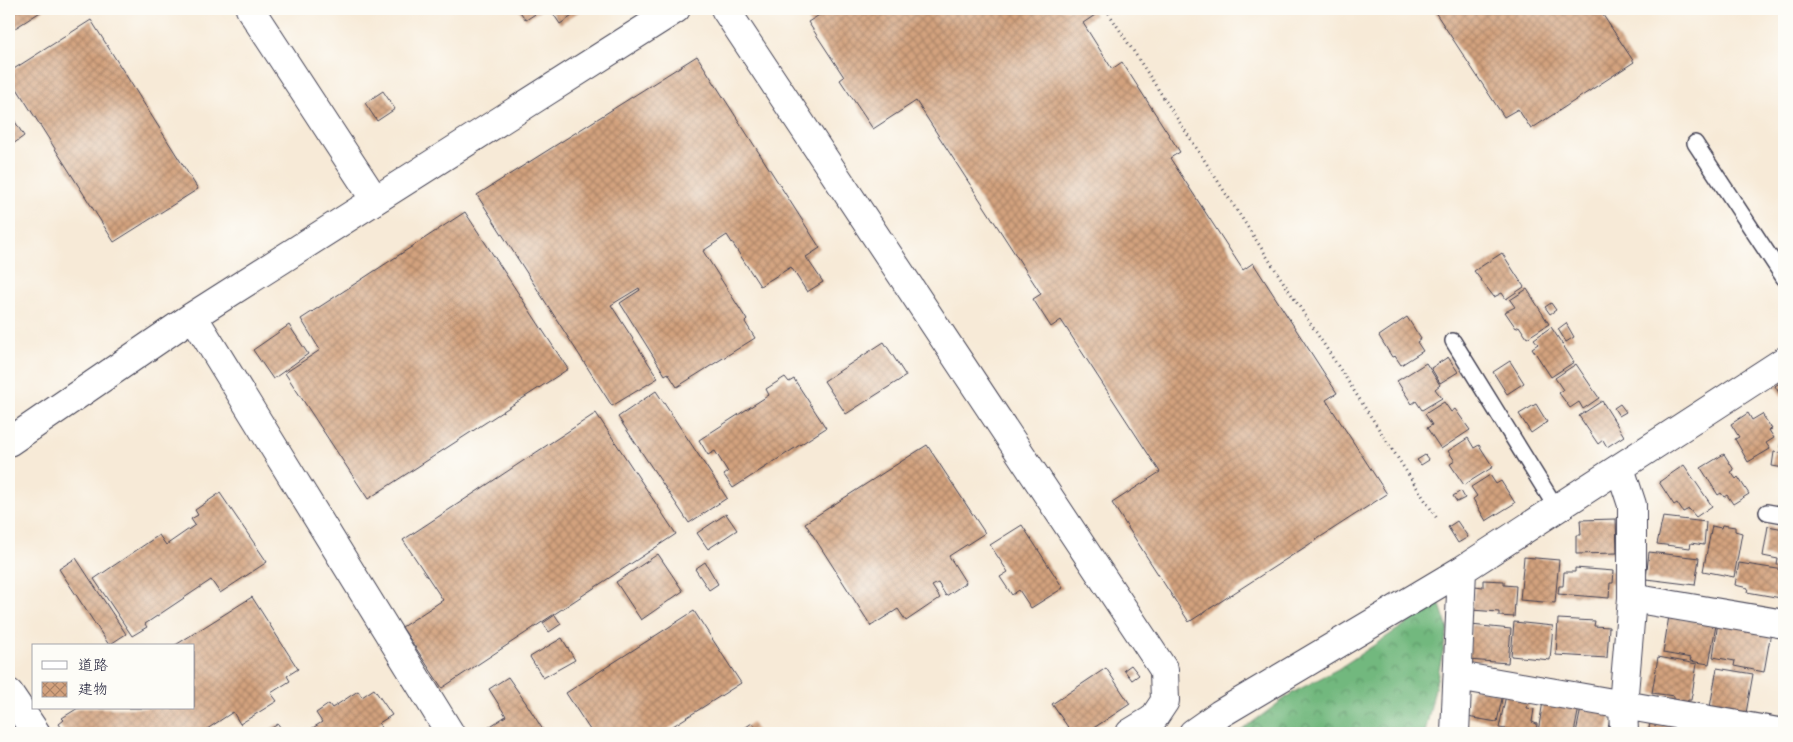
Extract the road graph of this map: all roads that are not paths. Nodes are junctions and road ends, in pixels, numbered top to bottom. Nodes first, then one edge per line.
1 (250, 9) edge
2 (676, 9) edge
3 (725, 9) edge
4 (1695, 143) dead end
5 (376, 200) junction
6 (1784, 278) edge
7 (193, 316) junction
8 (1453, 341) dead end
9 (1784, 361) edge
10 (9, 442) edge
11 (1620, 468) junction
12 (1557, 509) junction
13 (1766, 512) dead end
14 (1784, 515) edge
15 (1462, 570) junction
16 (1632, 598) junction
17 (1784, 624) edge
18 (1458, 676) junction
19 (9, 693) edge
20 (1623, 705) junction
21 (36, 733) edge
22 (450, 733) edge
23 (1130, 733) edge
24 (1192, 733) edge
25 (1455, 733) edge
26 (1624, 733) edge
27 (1784, 733) edge

1 - 5 street
2 - 5 street
3 - 23 street
4 - 6 lane
5 - 7 street
7 - 10 street
7 - 22 street
8 - 12 lane
9 - 11 street
11 - 12 street
11 - 16 street
12 - 15 street
13 - 14 lane
15 - 18 street
15 - 24 street
16 - 17 street
16 - 20 street
18 - 20 street
18 - 25 street
19 - 21 street
20 - 26 street
20 - 27 street

